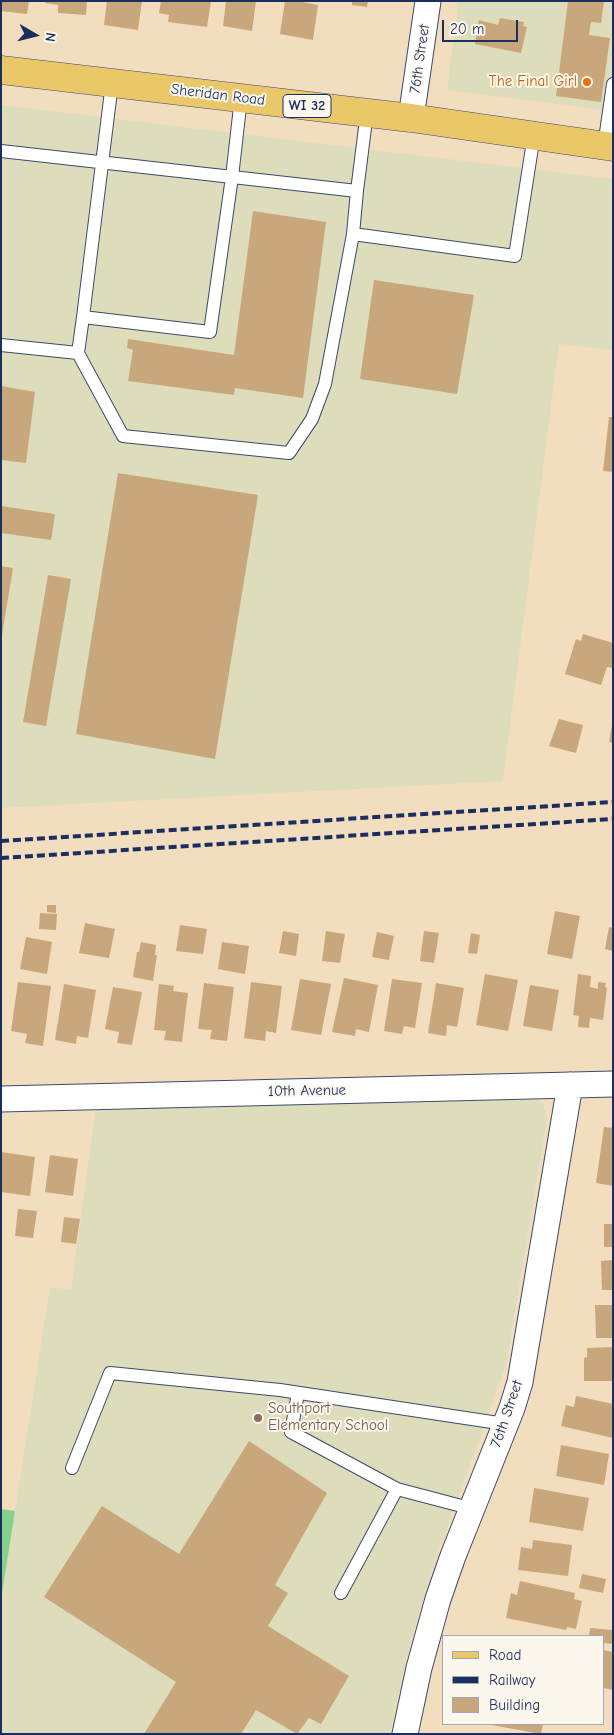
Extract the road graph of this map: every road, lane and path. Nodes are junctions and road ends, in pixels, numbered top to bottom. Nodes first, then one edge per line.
1 (428, 1) edge
2 (1, 70) edge
3 (112, 83) junction
4 (613, 84) edge
5 (241, 98) junction
6 (367, 112) junction
7 (411, 118) junction
8 (534, 135) junction
9 (609, 146) edge
10 (1, 151) edge
11 (102, 162) junction
12 (232, 177) junction
13 (357, 191) junction
14 (353, 234) junction
15 (83, 317) junction
16 (1, 345) edge
17 (78, 353) junction
18 (613, 1084) edge
19 (570, 1085) junction
20 (1, 1099) edge
21 (298, 1394) junction
22 (505, 1424) junction
23 (72, 1468) dead end
24 (397, 1489) junction
25 (473, 1509) junction
26 (341, 1593) dead end
27 (405, 1734) edge

1 - 7 street, 76th Street
2 - 3 main road, Sheridan Road / WI 32
3 - 5 main road, Sheridan Road / WI 32
3 - 11 lane
4 - 9 lane
5 - 6 main road, Sheridan Road / WI 32
5 - 12 lane
6 - 7 main road, Sheridan Road / WI 32
6 - 13 lane
7 - 8 main road, Sheridan Road / WI 32
8 - 9 main road, Sheridan Road / WI 32
8 - 14 lane
10 - 11 lane
11 - 12 lane
11 - 15 lane
12 - 13 lane
12 - 15 lane
13 - 14 lane
14 - 17 lane
15 - 17 lane
16 - 17 lane
18 - 19 street, 10th Avenue
19 - 20 street, 10th Avenue
19 - 22 street, 76th Street
21 - 22 lane
21 - 23 lane
21 - 24 lane
22 - 25 street, 76th Street
24 - 25 lane
24 - 26 lane
25 - 27 street, 76th Street

